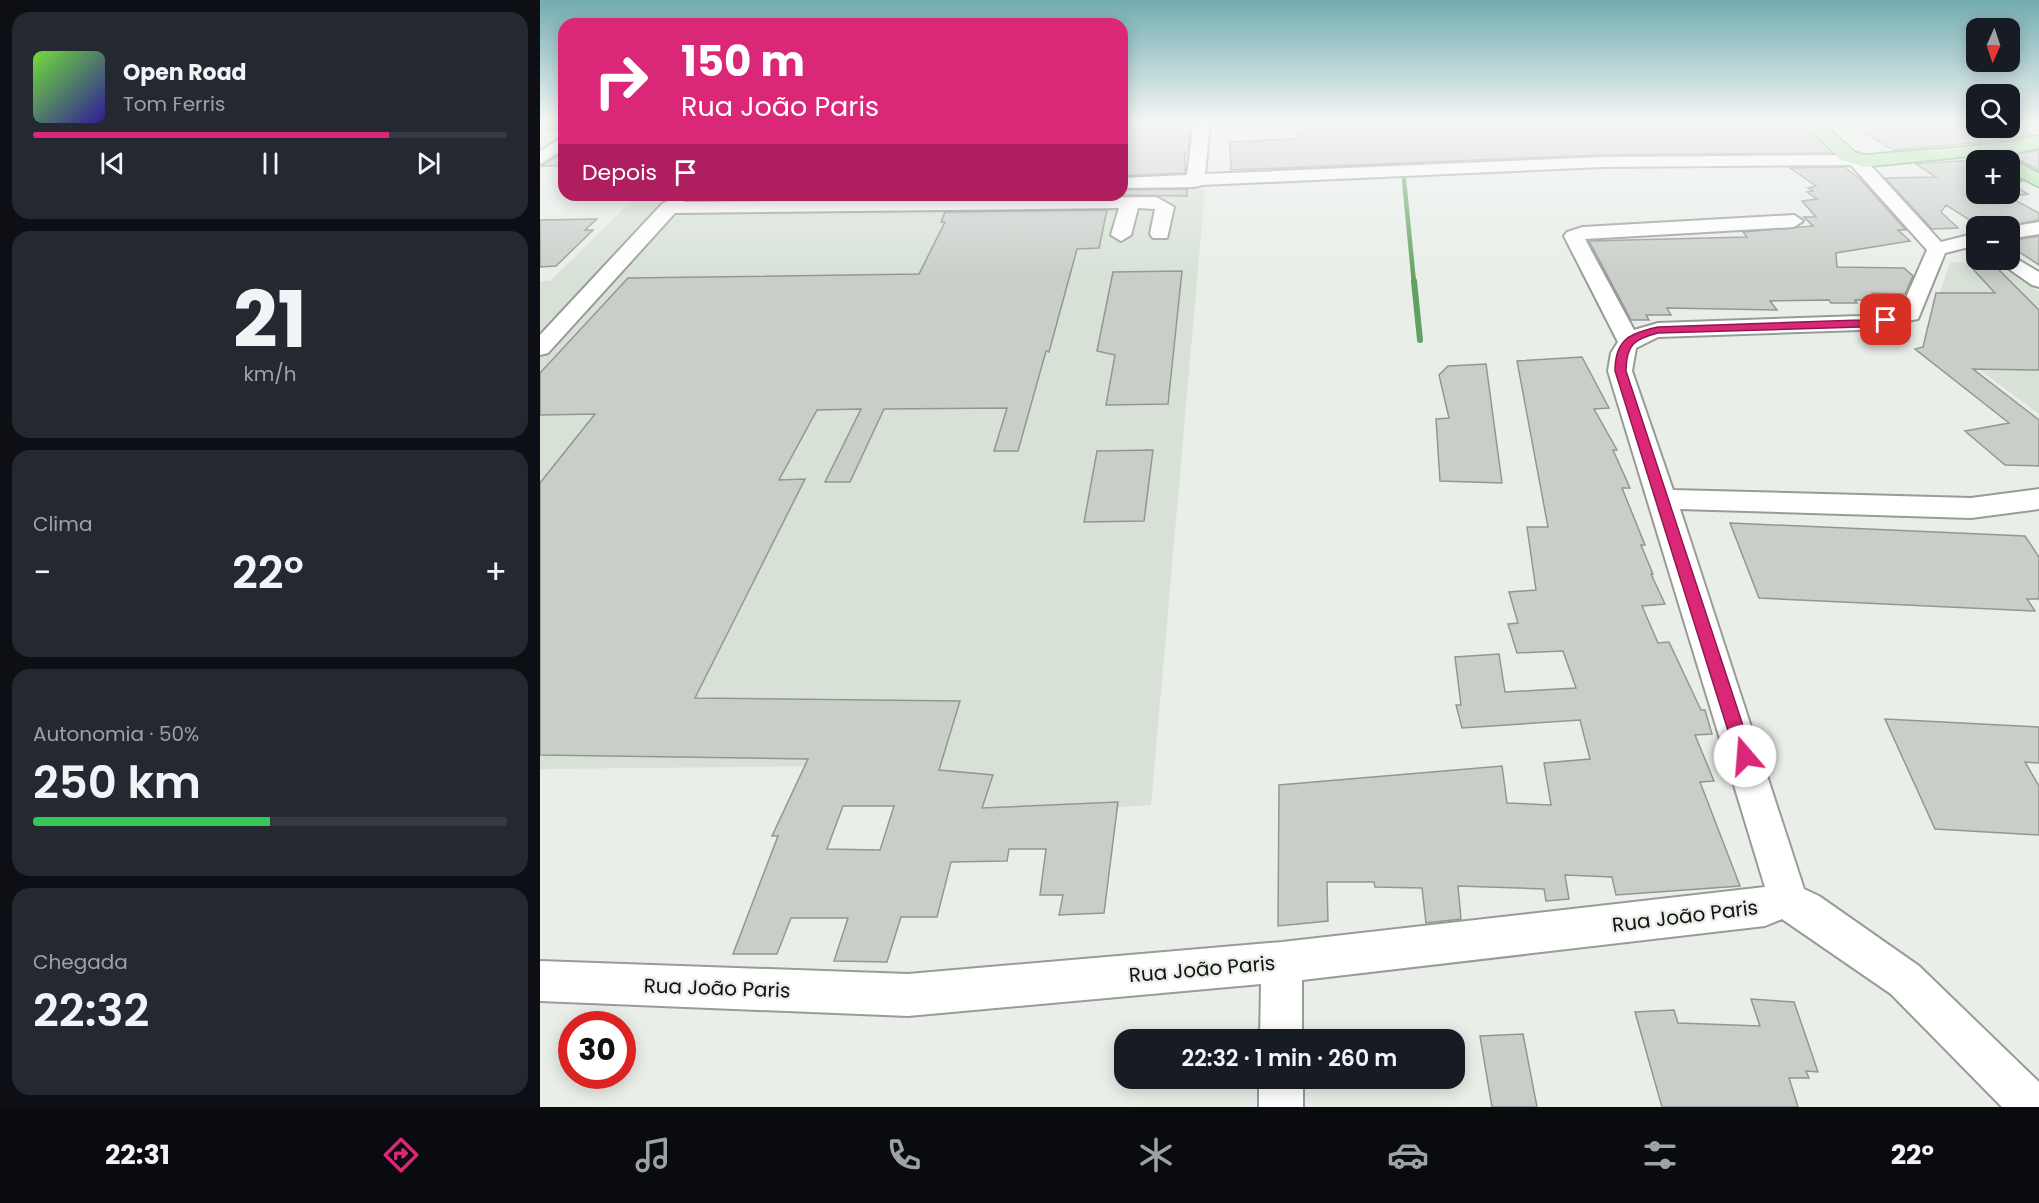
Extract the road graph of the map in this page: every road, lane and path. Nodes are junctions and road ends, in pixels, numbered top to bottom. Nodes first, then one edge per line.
1 (1196, 174) edge
2 (1365, 174) edge
3 (1868, 174) edge
4 (1195, 182) junction
5 (1128, 183) edge
6 (1130, 202) junction
7 (1794, 221) dead end
8 (2039, 228) edge
9 (2020, 231) edge
10 (1160, 234) dead end
11 (1121, 235) dead end
12 (1966, 242) edge
13 (1937, 249) junction
14 (2020, 269) edge
15 (2039, 281) edge
16 (1629, 342) junction
17 (540, 348) edge
18 (1664, 499) junction
19 (2039, 499) edge
20 (1783, 898) junction
21 (1282, 962) junction
22 (540, 981) edge
23 (1281, 1029) edge
24 (1281, 1089) edge
25 (1281, 1107) edge
26 (2033, 1107) edge

1 - 4 street
2 - 4 street
3 - 13 street
4 - 5 street
6 - 10 street
6 - 11 street
6 - 17 street
7 - 16 street
8 - 9 street
12 - 13 street
13 - 16 street
14 - 15 street
16 - 18 street, Rua João Paris
18 - 19 street
18 - 20 street, Rua João Paris
20 - 21 street, Rua João Paris
20 - 26 street
21 - 22 street, Rua João Paris
21 - 23 street
24 - 25 street

